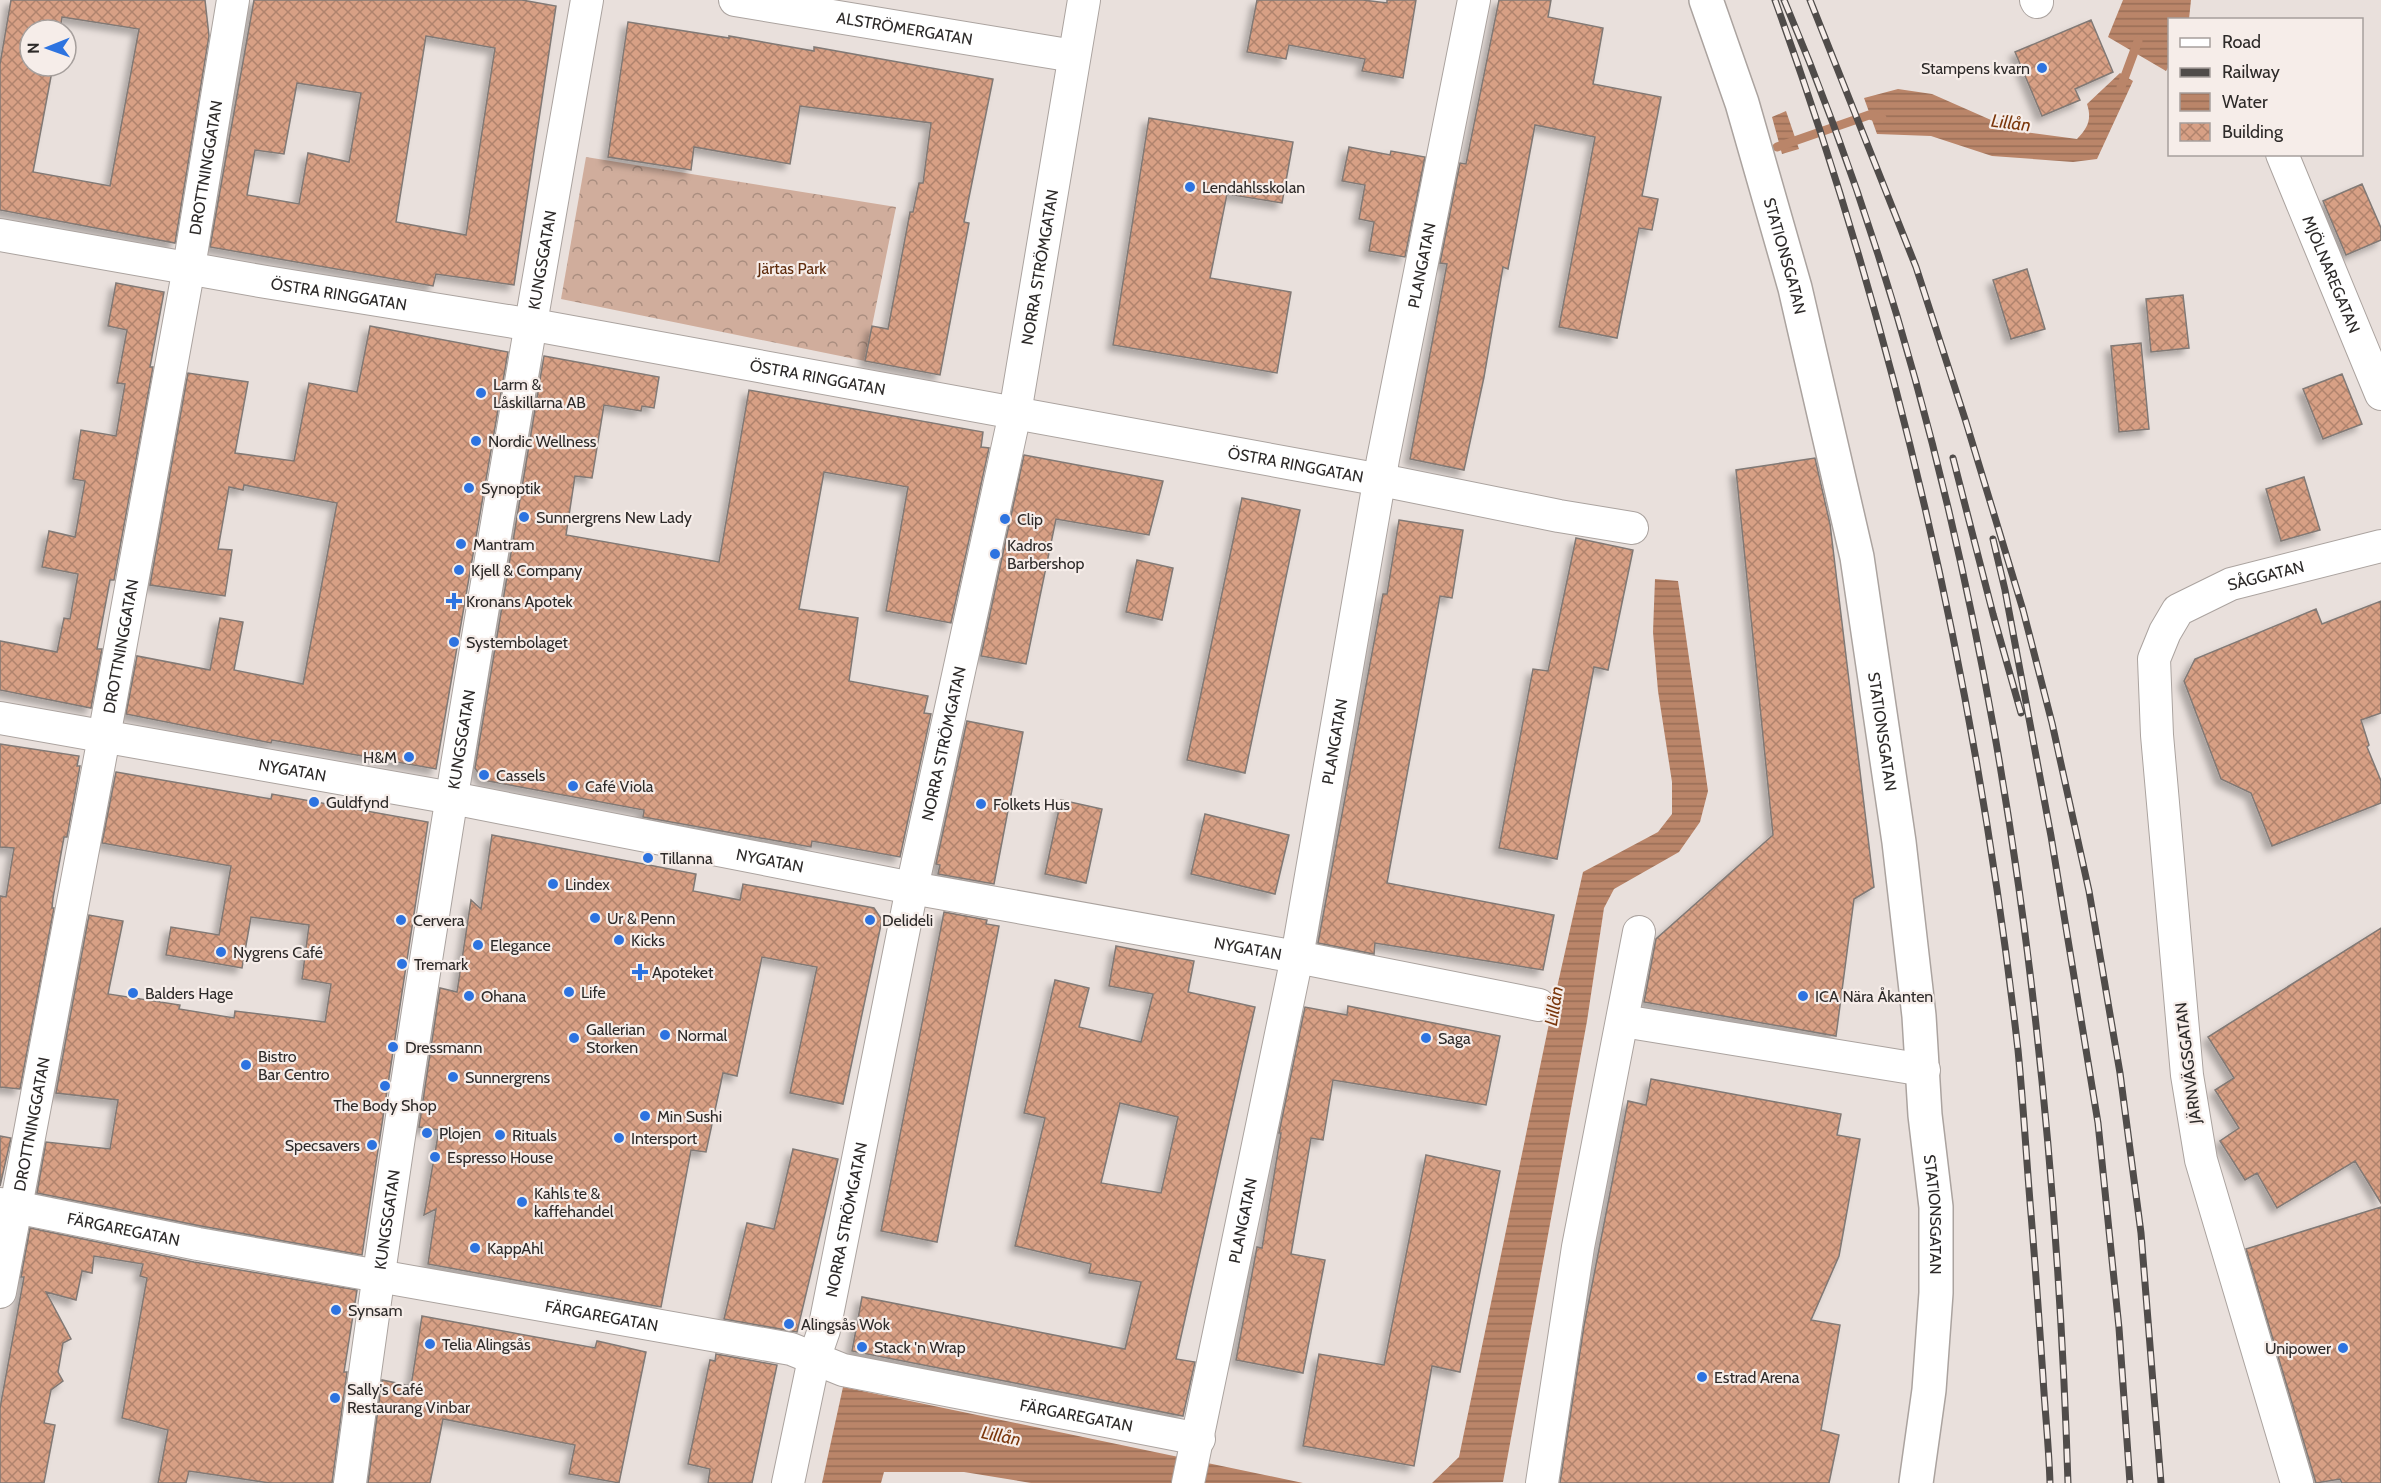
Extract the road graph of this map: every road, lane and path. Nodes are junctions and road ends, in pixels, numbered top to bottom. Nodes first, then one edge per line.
1 (233, 0) edge
2 (586, 0) edge
3 (735, 0) edge
4 (1084, 0) edge
5 (1474, 0) edge
6 (1706, 0) edge
7 (1074, 56) junction
8 (2283, 156) edge
9 (0, 235) edge
10 (189, 267) junction
11 (530, 325) junction
12 (2381, 394) edge
13 (1015, 413) junction
14 (1381, 480) junction
15 (1632, 528) dead end
16 (2381, 546) edge
17 (2165, 632) joint
18 (0, 718) edge
19 (104, 737) junction
20 (452, 798) junction
21 (912, 888) junction
22 (1639, 932) dead end
23 (1297, 957) junction
24 (1539, 1005) dead end
25 (1623, 1021) junction
26 (1924, 1070) junction
27 (8, 1205) edge
28 (378, 1275) junction
29 (0, 1292) edge
30 (814, 1359) junction
31 (1194, 1459) edge
32 (351, 1483) edge
33 (788, 1483) edge
34 (1542, 1483) edge
35 (1916, 1483) edge
36 (2298, 1483) edge

1 - 10 street, DROTTNINGGATAN
2 - 11 street, KUNGSGATAN
3 - 7 street, ALSTRÖMERGATAN
4 - 7 street, NORRA STRÖMGATAN
5 - 14 street, PLANGATAN
6 - 26 street, STATIONSGATAN
7 - 13 street, NORRA STRÖMGATAN
8 - 12 street, MJÖLNAREGATAN
9 - 10 street, ÖSTRA RINGGATAN
10 - 11 street, ÖSTRA RINGGATAN
10 - 19 street, DROTTNINGGATAN
11 - 13 street, ÖSTRA RINGGATAN
11 - 20 street, KUNGSGATAN
13 - 14 street, ÖSTRA RINGGATAN
13 - 21 street, NORRA STRÖMGATAN
14 - 15 street, ÖSTRA RINGGATAN
14 - 23 street, PLANGATAN
16 - 17 street, SÅGGATAN
17 - 36 street, JÄRNVÄGSGATAN
18 - 19 street, NYGATAN
19 - 20 street, NYGATAN
19 - 27 street, DROTTNINGGATAN
20 - 21 street, NYGATAN
20 - 28 street, KUNGSGATAN
21 - 23 street, NYGATAN
21 - 30 street, NORRA STRÖMGATAN
22 - 25 street
23 - 24 street, NYGATAN
23 - 31 street, PLANGATAN
25 - 26 street
25 - 34 street
26 - 35 street, STATIONSGATAN
27 - 28 street, FÄRGAREGATAN
27 - 29 street, DROTTNINGGATAN
28 - 30 street, FÄRGAREGATAN
28 - 32 street, KUNGSGATAN
30 - 31 street, FÄRGAREGATAN
30 - 33 street, NORRA STRÖMGATAN

